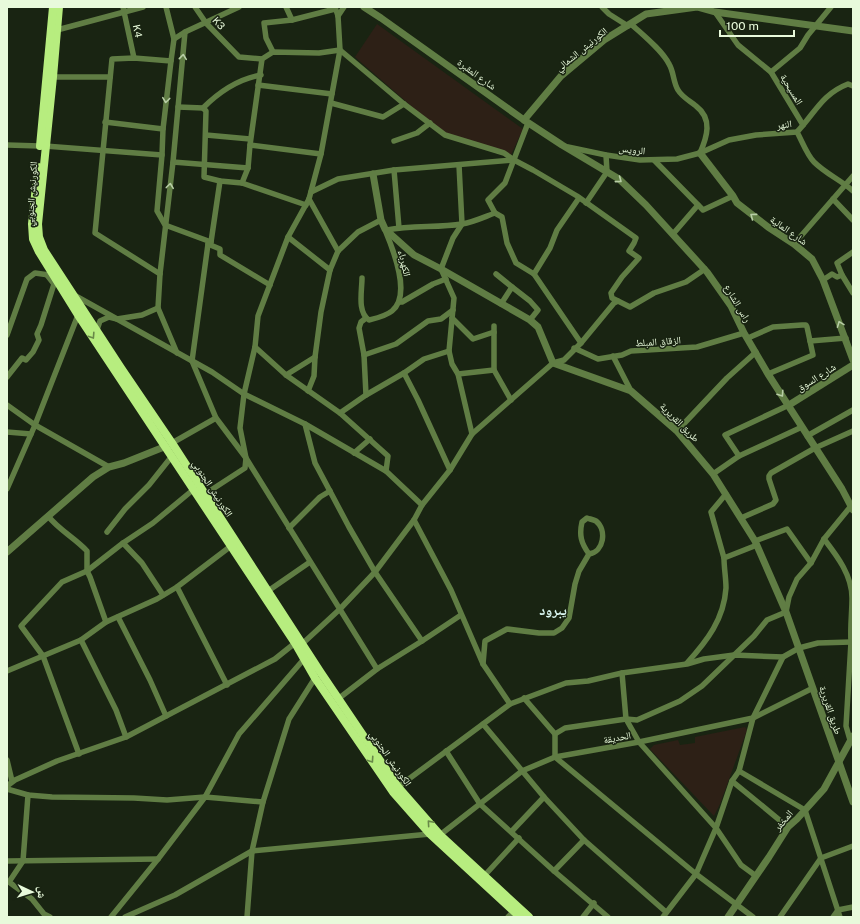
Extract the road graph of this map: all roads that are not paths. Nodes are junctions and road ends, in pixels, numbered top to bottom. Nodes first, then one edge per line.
1 (53, 7) edge
2 (59, 7) edge
3 (143, 7) edge
4 (166, 7) edge
5 (195, 7) edge
6 (239, 7) edge
7 (286, 7) edge
8 (344, 7) edge
9 (364, 7) edge
10 (371, 7) edge
11 (602, 7) edge
12 (697, 7) edge
13 (831, 7) edge
14 (335, 8) edge
15 (124, 10) edge
16 (715, 12) junction
17 (338, 16) junction
18 (381, 18) junction
19 (292, 20) junction
20 (206, 23) junction
21 (630, 25) junction
22 (816, 26) junction
23 (57, 30) junction
24 (853, 31) edge
25 (185, 32) junction
26 (174, 39) junction
27 (340, 50) junction
28 (273, 52) junction
29 (134, 58) junction
30 (262, 59) junction
31 (171, 61) junction
32 (771, 72) junction
33 (261, 75) junction
34 (53, 77) junction
35 (110, 77) junction
36 (258, 85) junction
37 (853, 86) edge
38 (332, 94) junction
39 (331, 103) junction
40 (404, 104) junction
41 (178, 107) junction
42 (203, 108) junction
43 (105, 122) junction
44 (526, 122) junction
45 (430, 124) junction
46 (803, 125) junction
47 (162, 129) junction
48 (797, 132) junction
49 (206, 135) junction
50 (394, 141) dead end
51 (250, 142) junction
52 (7, 145) edge
53 (562, 145) junction
54 (43, 146) junction
55 (102, 150) junction
56 (700, 153) junction
57 (321, 154) junction
58 (162, 155) junction
59 (606, 155) junction
60 (514, 160) junction
61 (654, 160) junction
62 (173, 162) junction
63 (205, 163) junction
64 (460, 165) junction
65 (248, 168) junction
66 (394, 170) junction
67 (607, 172) junction
68 (372, 174) junction
69 (853, 176) edge
70 (220, 181) junction
71 (242, 183) junction
72 (846, 184) junction
73 (853, 191) edge
74 (311, 192) junction
75 (733, 196) junction
76 (579, 198) junction
77 (309, 199) junction
78 (833, 199) junction
79 (586, 203) junction
80 (306, 205) junction
81 (698, 205) junction
82 (495, 213) junction
83 (381, 220) junction
84 (853, 220) edge
85 (462, 224) junction
86 (165, 225) junction
87 (399, 228) junction
88 (386, 230) junction
89 (673, 234) junction
90 (288, 237) junction
91 (209, 243) junction
92 (794, 244) junction
93 (338, 251) junction
94 (853, 252) edge
95 (441, 268) junction
96 (705, 269) junction
97 (330, 270) junction
98 (160, 274) junction
99 (496, 274) dead end
100 (534, 274) junction
101 (50, 275) junction
102 (842, 275) junction
103 (362, 278) dead end
104 (446, 279) junction
105 (823, 280) junction
106 (270, 285) junction
107 (512, 287) junction
108 (853, 293) edge
109 (74, 295) junction
110 (618, 301) junction
111 (399, 302) junction
112 (501, 304) junction
113 (158, 308) junction
114 (453, 310) junction
115 (78, 315) junction
116 (117, 318) junction
117 (366, 318) junction
118 (452, 318) junction
119 (530, 320) junction
120 (97, 330) junction
121 (7, 335) edge
122 (746, 336) junction
123 (846, 338) junction
124 (810, 341) junction
125 (581, 343) junction
126 (255, 347) junction
127 (574, 348) junction
128 (449, 351) junction
129 (756, 352) junction
130 (177, 354) junction
131 (364, 355) junction
132 (315, 356) junction
133 (613, 356) junction
134 (853, 360) edge
135 (192, 361) junction
136 (553, 363) junction
137 (853, 365) edge
138 (494, 370) junction
139 (404, 373) junction
140 (458, 374) junction
141 (768, 374) junction
142 (286, 375) junction
143 (7, 377) edge
144 (308, 391) junction
145 (631, 391) junction
146 (244, 394) junction
147 (366, 395) junction
148 (511, 400) junction
149 (7, 405) edge
150 (789, 405) junction
151 (853, 410) edge
152 (340, 413) junction
153 (216, 418) junction
154 (305, 424) junction
155 (35, 425) junction
156 (802, 427) junction
157 (677, 431) junction
158 (853, 431) edge
159 (7, 432) edge
160 (31, 434) junction
161 (472, 434) junction
162 (807, 436) junction
163 (370, 439) junction
164 (169, 445) junction
165 (815, 448) junction
166 (354, 453) junction
167 (172, 456) junction
168 (739, 456) junction
169 (246, 458) junction
170 (109, 467) junction
171 (450, 470) junction
172 (386, 471) junction
173 (713, 474) junction
174 (7, 489) edge
175 (194, 489) junction
176 (330, 491) junction
177 (205, 494) junction
178 (726, 494) junction
179 (422, 505) junction
180 (852, 508) edge
181 (48, 516) junction
182 (741, 518) junction
183 (414, 520) junction
184 (289, 528) junction
185 (107, 532) dead end
186 (824, 539) junction
187 (123, 543) junction
188 (756, 543) junction
189 (231, 546) junction
190 (7, 552) edge
191 (589, 554) junction
192 (724, 558) junction
193 (310, 562) junction
194 (811, 563) junction
195 (87, 570) junction
196 (375, 572) junction
197 (176, 587) junction
198 (268, 591) junction
199 (163, 595) junction
200 (340, 610) junction
201 (786, 612) junction
202 (461, 615) junction
203 (118, 617) junction
204 (106, 622) junction
205 (852, 631) edge
206 (81, 640) junction
207 (422, 641) junction
208 (851, 642) junction
209 (298, 645) junction
210 (799, 648) junction
211 (734, 655) junction
212 (43, 656) junction
213 (783, 657) junction
214 (304, 659) junction
215 (483, 664) junction
216 (687, 664) junction
217 (377, 669) junction
218 (7, 671) edge
219 (622, 673) junction
220 (315, 678) junction
221 (227, 685) junction
222 (813, 688) junction
223 (524, 698) junction
224 (338, 699) junction
225 (510, 704) junction
226 (166, 716) junction
227 (753, 718) junction
228 (626, 719) junction
229 (483, 724) junction
230 (555, 734) junction
231 (126, 737) junction
232 (852, 738) edge
233 (639, 742) junction
234 (446, 751) junction
235 (79, 754) junction
236 (555, 757) junction
237 (7, 760) edge
238 (839, 762) junction
239 (522, 771) junction
240 (739, 771) junction
241 (12, 781) junction
242 (732, 781) junction
243 (7, 786) edge
244 (398, 787) junction
245 (7, 789) edge
246 (28, 795) junction
247 (544, 797) junction
248 (205, 798) junction
249 (263, 802) junction
250 (853, 802) edge
251 (480, 804) junction
252 (804, 810) junction
253 (788, 827) junction
254 (716, 828) junction
255 (512, 831) junction
256 (430, 834) junction
257 (440, 835) junction
258 (519, 838) junction
259 (584, 840) junction
260 (853, 846) edge
261 (252, 851) junction
262 (821, 858) junction
263 (158, 859) junction
264 (7, 861) edge
265 (23, 861) junction
266 (554, 871) junction
267 (696, 874) junction
268 (484, 875) junction
269 (756, 876) junction
270 (594, 903) junction
271 (736, 905) junction
272 (853, 907) edge
273 (838, 910) junction
274 (514, 915) edge
275 (664, 915) edge
276 (50, 917) edge
277 (111, 917) edge
278 (125, 917) edge
279 (247, 917) edge
280 (529, 917) edge
281 (582, 917) edge
282 (608, 917) edge
283 (728, 917) edge
284 (753, 917) edge
285 (780, 917) edge
286 (833, 917) edge
287 (840, 917) edge

1 - 54 main road, الكورنيش الجنوبي
2 - 23 main road, الكورنيش الجنوبي
3 - 15 street
4 - 26 street
5 - 20 street, K3
6 - 20 street
7 - 19 street
8 - 17 street
9 - 18 street
10 - 18 street
11 - 21 street
12 - 16 street, الكورنيش الشمالي
12 - 21 street, الكورنيش الشمالي
13 - 22 street
14 - 17 street
14 - 19 street
15 - 23 street
15 - 29 street, K4
16 - 22 street, الكورنيش الشمالي
16 - 32 street, المسيحية
17 - 27 street
18 - 44 street, شارع المقبرة
19 - 28 street
20 - 25 street
20 - 30 street, K3
21 - 44 street, الكورنيش الشمالي
21 - 56 street
22 - 24 street, الكورنيش الشمالي
22 - 32 street
23 - 34 main road, الكورنيش الجنوبي
25 - 26 street
41 -> 25 street
26 - 31 street
27 - 28 street
27 - 38 street
27 - 40 street
28 - 30 street
29 - 31 street
29 - 35 street
30 - 33 street
31 -> 47 street
32 - 46 street, المسيحية
33 - 36 street
33 - 42 street
34 - 35 street
34 - 54 main road, الكورنيش الجنوبي
35 - 43 street
36 - 38 street
36 - 51 street
37 - 46 street, النهر
38 - 39 street
39 - 40 street
39 - 57 street
40 - 45 street
41 - 42 street
41 - 62 street
42 - 49 street
43 - 47 street
43 - 55 street
44 - 53 street, شارع المقبرة
44 - 60 street
45 - 50 street
45 - 60 street
46 - 48 street, النهر
47 - 58 street
48 - 56 street, النهر
48 - 72 street
49 - 51 street
49 - 63 street
51 - 57 street
51 - 65 street
52 - 54 street
53 - 59 street, الرويس
53 - 67 street, راس الشارع
54 - 55 street
54 - 101 main road, الكورنيش الجنوبي
54 - 109 main road, الكورنيش الجنوبي
55 - 58 street
55 - 98 street
56 - 61 street, الرويس
56 - 75 street, شارع المالية
57 - 74 street
58 - 86 street
59 - 61 street, الرويس
59 - 67 street
60 - 64 street
60 - 76 street
60 - 82 street
61 - 81 street
62 - 63 street
86 -> 62 street
63 - 65 street
63 - 70 street
64 - 66 street
64 - 85 street
65 - 71 street
66 - 68 street
66 - 87 street
67 - 79 street
67 -> 89 street, راس الشارع
68 - 74 street
68 - 83 street
69 - 72 street
70 - 71 street
70 - 91 street
71 - 80 street
72 - 73 street
72 - 78 street
74 - 77 street
75 - 81 street
92 -> 75 street, شارع المالية
76 - 79 street
76 - 100 street
77 - 80 street
77 - 93 street
78 - 84 street
78 - 92 street
79 - 110 street
80 - 90 street
81 - 89 street
82 - 85 street
82 - 100 street
83 - 88 street
83 - 93 street
85 - 87 street
85 - 95 street
86 - 91 street
86 - 98 street
87 - 88 street
88 - 95 street
88 - 111 street, الكهرباء
89 - 96 street, راس الشارع
90 - 97 street
90 - 106 street
91 - 106 street
91 - 135 street
92 - 105 street, شارع المالية
93 - 97 street
94 - 102 street
95 - 104 street
95 - 112 street
96 - 110 street
96 - 122 street, راس الشارع
97 - 132 street
98 - 113 street
99 - 107 street
100 - 125 street
101 - 115 main road, الكورنيش الجنوبي
101 - 121 street
101 - 143 street
102 - 105 street
102 - 108 street
103 - 117 street
104 - 111 street
104 - 114 street
123 -> 105 street, شارع المالية
106 - 126 street
107 - 112 street
107 - 119 street
109 - 116 street
109 - 120 main road, الكورنيش الجنوبي
110 - 125 street
111 - 117 street
112 - 119 street
113 - 116 street
113 - 130 street
114 - 118 street
114 - 131 street
115 - 155 street
115 -> 164 main road, الكورنيش الجنوبي
116 - 120 street
116 - 130 street
117 - 131 street
118 - 128 street
118 - 138 street
119 - 136 street
120 - 164 main road, الكورنيش الجنوبي
122 - 124 street, الزقاق المبلط
122 - 129 street, راس الشارع
122 - 133 street, الزقاق المبلط
123 - 124 street
123 - 134 street, شارع المالية
124 - 141 street
125 - 127 street
126 - 142 street
126 - 146 street
127 - 133 street, الزقاق المبلط
127 - 136 street
128 - 139 street
128 - 140 street
129 - 141 street, راس الشارع
129 - 157 street
130 - 135 street
131 - 147 street
132 - 142 street
132 - 144 street
133 - 145 street
135 - 146 street
135 - 153 street
136 - 145 street, طريق القريرية
136 - 148 street
137 - 150 street, شارع السوق
138 - 140 street
138 - 148 street
139 - 147 street
139 - 171 street
140 - 161 street
141 -> 150 street, راس الشارع
142 - 144 street
144 - 152 street
145 - 157 street, طريق القريرية
146 - 154 street
146 - 169 street
147 - 152 street
148 - 161 street
149 - 155 street
150 - 156 street, راس الشارع
150 - 168 street
151 - 162 street
152 - 163 street
153 - 164 street
153 - 169 street
154 - 166 street
154 - 176 street
155 - 160 street
155 - 170 street
156 - 162 street, راس الشارع
156 - 168 street
157 - 173 street, طريق القريرية
158 - 165 street
159 - 160 street
160 - 174 street
161 - 171 street
162 - 165 street, راس الشارع
163 - 166 street
163 - 172 street
164 - 167 main road, الكورنيش الجنوبي
164 - 170 street
164 - 177 main road, الكورنيش الجنوبي
165 - 180 street, راس الشارع
165 - 182 street
166 - 172 street
167 - 175 main road, الكورنيش الجنوبي
167 - 185 street
168 - 173 street
169 - 177 street
169 - 184 street
170 - 181 street
171 - 179 street
172 - 179 street
173 - 178 street, طريق القريرية
175 - 187 street
175 - 189 main road, الكورنيش الجنوبي
176 - 184 street
176 - 196 street
177 - 198 main road, الكورنيش الجنوبي
178 - 182 street, طريق القريرية
178 - 192 street
179 - 183 street
180 - 186 street
181 - 190 street
181 - 195 street
182 - 188 street, طريق القريرية
183 - 196 street
183 - 202 street
184 - 193 street
186 - 194 street
186 - 205 street
187 - 195 street
187 - 199 street
188 - 192 street
188 - 194 street
188 - 201 street, طريق القريرية
189 - 197 street
189 - 209 main road, الكورنيش الجنوبي
191 - 191 street
191 - 215 street
192 - 216 street
193 - 198 street
193 - 200 street
194 - 201 street
195 - 204 street
195 - 212 street
196 - 200 street
196 - 207 street
197 - 199 street
197 - 221 street
198 - 209 main road, الكورنيش الجنوبي
199 - 203 street
200 - 209 street
200 - 217 street
201 - 210 street, طريق القريرية
201 - 211 street
202 - 207 street
202 - 215 street
203 - 204 street
203 - 226 street
204 - 206 street
205 - 208 street
206 - 212 street
206 - 231 street
207 - 217 street
208 - 210 street
208 - 232 street
209 - 214 main road, الكورنيش الجنوبي
209 - 221 street
209 - 224 main road, الكورنيش الجنوبي
210 - 213 street
210 - 222 street, طريق القريرية
211 - 213 street
211 - 216 street
211 - 228 street
212 - 218 street
212 - 235 street
213 - 227 street
214 - 220 main road, الكورنيش الجنوبي
214 - 248 street
215 - 225 street
216 - 219 street
217 - 224 street
219 - 223 street
219 - 228 street
220 - 249 street
220 -> 256 main road, الكورنيش الجنوبي
221 - 226 street
222 - 227 street, الحديقة
222 - 238 street, طريق القريرية
223 - 225 street
223 - 230 street
224 - 244 main road, الكورنيش الجنوبي
225 - 229 street
226 - 231 street
227 - 233 street, الحديقة
227 - 240 street
228 - 230 street
228 - 233 street
229 - 234 street
229 - 239 street
230 - 236 street
231 - 235 street
232 - 238 street, المخفر
233 - 236 street, الحديقة
233 - 254 street
234 - 244 street
234 - 251 street
235 - 241 street
236 - 239 street, الحديقة
236 - 267 street
237 - 241 street
238 - 250 street, طريق القريرية
238 - 252 street, المخفر
239 - 247 street
239 - 251 street, الحديقة
240 - 242 street
240 - 252 street
241 - 243 street
242 - 253 street
242 - 254 street
257 -> 244 main road, الكورنيش الجنوبي
245 - 246 street
246 - 248 street
246 - 265 street
247 - 255 street
247 - 259 street
248 - 249 street
248 - 263 street
249 - 261 street
251 - 255 street
251 - 257 street, الحديقة
252 - 253 street, المخفر
252 - 262 street
253 - 269 street, المخفر
254 - 267 street
254 - 269 street
255 - 258 street
256 - 261 street
256 - 274 main road, الكورنيش الجنوبي
257 - 268 main road, الكورنيش الجنوبي
258 - 266 street
258 - 268 street
259 - 266 street
259 - 275 street
260 - 262 street
261 - 278 street
261 - 279 street
262 - 273 street
262 - 285 street
263 - 265 street
263 - 277 street
264 - 265 street
265 - 276 street
266 - 270 street
267 - 271 street
267 - 275 street
268 - 280 main road, الكورنيش الجنوبي
269 - 271 street, المخفر
270 - 281 street
270 - 282 street
271 - 283 street, المخفر
271 - 284 street
272 - 273 street
273 - 286 street
273 - 287 street

